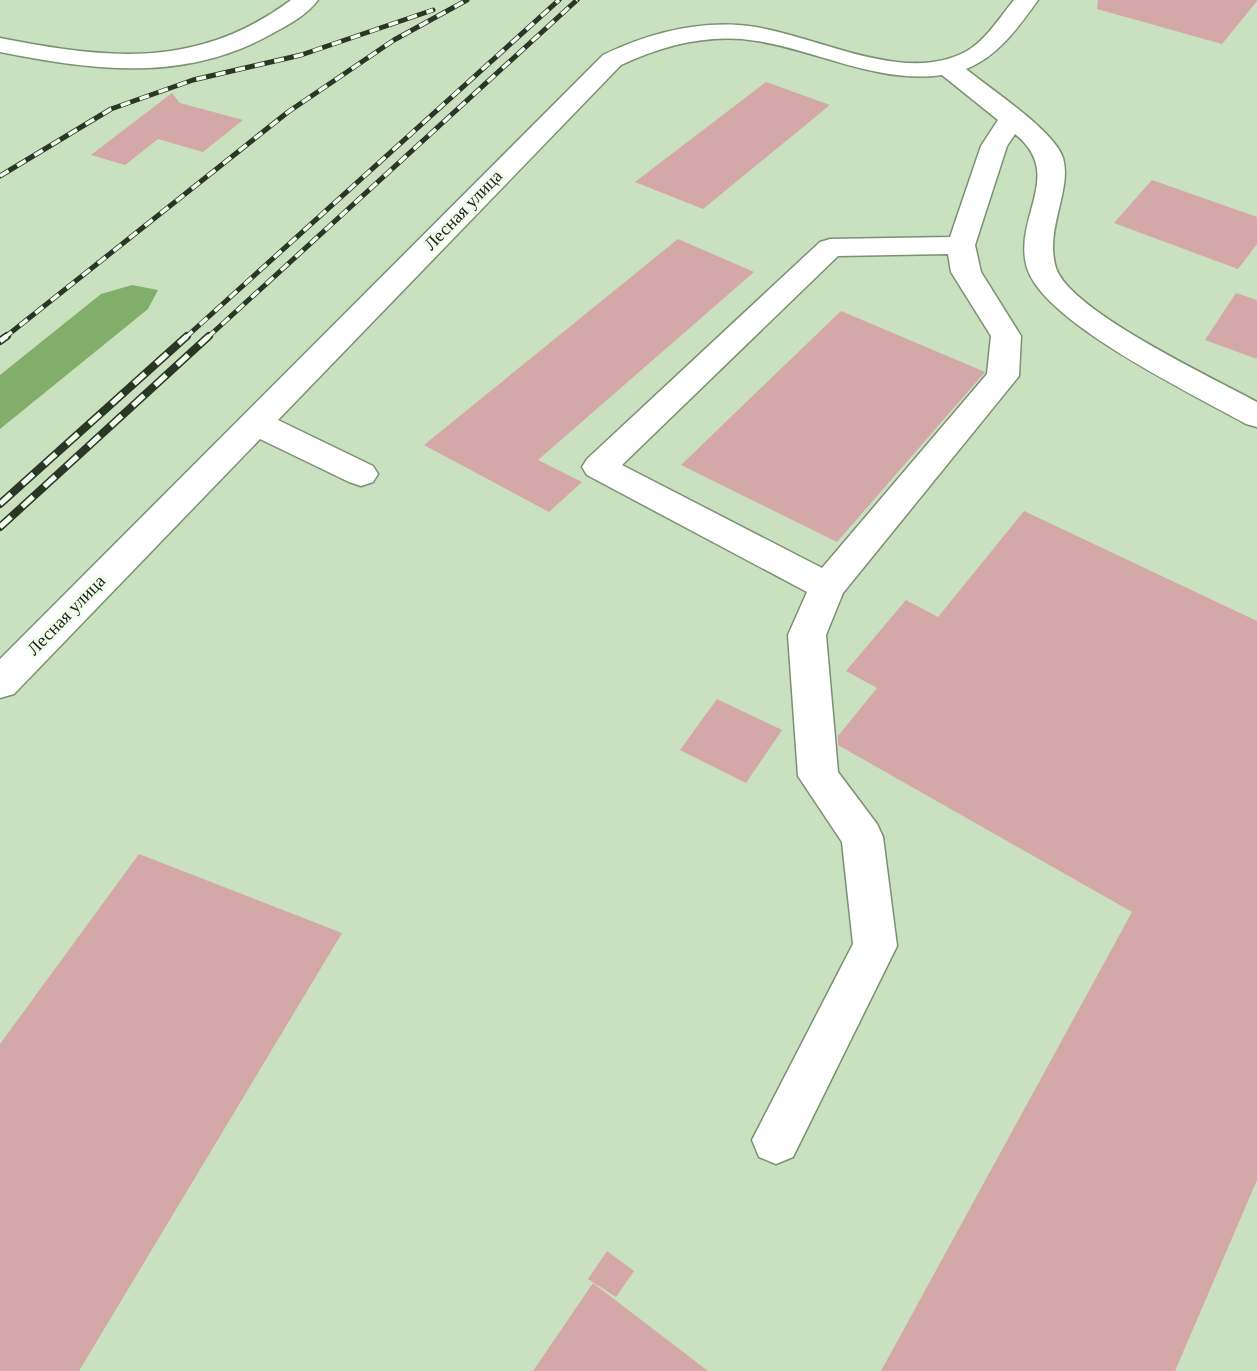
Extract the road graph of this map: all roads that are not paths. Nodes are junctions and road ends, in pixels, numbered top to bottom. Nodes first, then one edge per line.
1 (306, 0) edge
2 (1026, 0) edge
3 (0, 45) edge
4 (947, 67) junction
5 (1012, 119) junction
6 (961, 245) junction
7 (1257, 416) edge
8 (254, 423) junction
9 (361, 474) dead end
10 (827, 587) junction
11 (0, 683) edge
12 (776, 1140) dead end

1 - 3 street
2 - 4 street, Лесная улица
4 - 5 street
4 - 8 street, Лесная улица
5 - 6 street
5 - 7 street
6 - 10 street
6 - 10 street
8 - 9 street
8 - 11 street, Лесная улица
10 - 12 street

